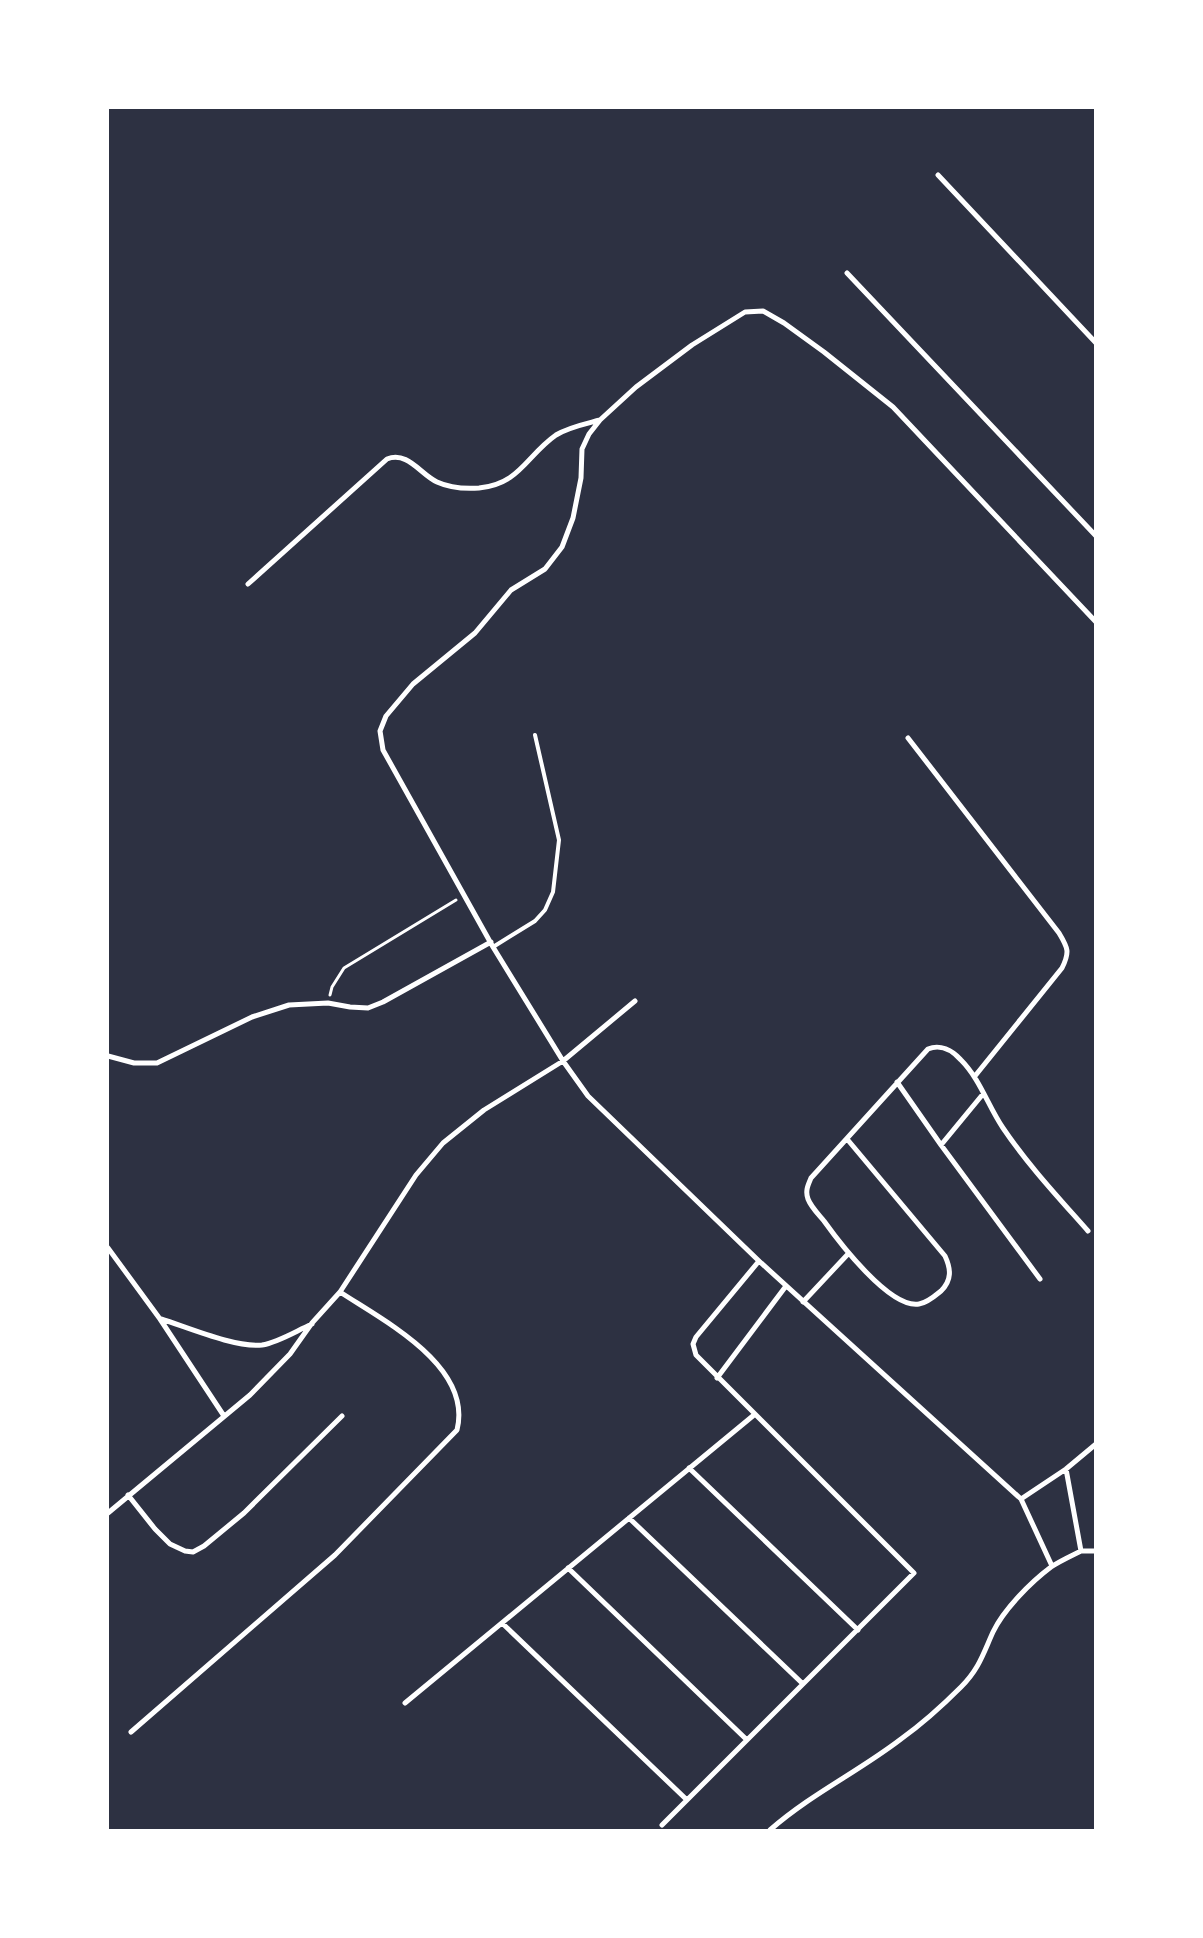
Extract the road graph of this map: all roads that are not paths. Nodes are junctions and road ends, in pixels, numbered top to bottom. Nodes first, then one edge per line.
1 (938, 175) dead end
2 (847, 273) dead end
3 (1096, 343) edge
4 (600, 420) junction
5 (1096, 536) edge
6 (248, 584) dead end
7 (1096, 622) edge
8 (535, 735) dead end
9 (908, 738) dead end
10 (492, 945) junction
11 (635, 1001) dead end
12 (108, 1056) edge
13 (563, 1060) junction
14 (975, 1076) junction
15 (897, 1082) junction
16 (983, 1094) junction
17 (847, 1139) junction
18 (941, 1145) junction
19 (1088, 1231) dead end
20 (108, 1248) edge
21 (848, 1254) junction
22 (759, 1261) junction
23 (1040, 1279) dead end
24 (786, 1286) junction
25 (340, 1292) junction
26 (803, 1302) junction
27 (160, 1319) junction
28 (312, 1323) junction
29 (717, 1378) junction
30 (754, 1415) junction
31 (224, 1416) junction
32 (342, 1416) dead end
33 (1096, 1444) edge
34 (689, 1468) junction
35 (1066, 1469) junction
36 (128, 1496) junction
37 (1021, 1499) junction
38 (108, 1513) edge
39 (629, 1518) junction
40 (1081, 1550) junction
41 (1096, 1552) edge
42 (1052, 1566) junction
43 (568, 1568) junction
44 (502, 1623) junction
45 (858, 1630) junction
46 (803, 1684) junction
47 (405, 1703) dead end
48 (131, 1732) dead end
49 (747, 1740) junction
50 (687, 1800) junction
51 (662, 1825) dead end
52 (770, 1830) edge

1 - 3 street
2 - 5 street
4 - 6 street
4 - 7 street
4 - 10 street
8 - 10 lane
9 - 14 street
10 - 12 street
10 - 13 street
11 - 13 street
13 - 22 street
13 - 25 street
14 - 15 street
14 - 16 street
15 - 17 street
15 - 18 street
16 - 18 street
16 - 19 street
17 - 21 street
17 - 21 street
18 - 23 street
20 - 27 street
21 - 26 street
22 - 24 street
22 - 29 street
24 - 26 street
24 - 29 street
25 - 28 street
25 - 48 street
26 - 37 street
27 - 28 street
27 - 31 street
28 - 31 street
29 - 30 street
30 - 34 street
30 - 45 street
31 - 36 street
32 - 36 street
33 - 35 street
34 - 39 street
34 - 45 street
35 - 37 street
35 - 40 street
36 - 38 street
37 - 42 street
39 - 43 street
39 - 46 street
40 - 41 street
40 - 42 street
42 - 52 street
43 - 44 street
43 - 49 street
44 - 47 street
44 - 50 street
45 - 46 street
46 - 49 street
49 - 50 street
50 - 51 street

